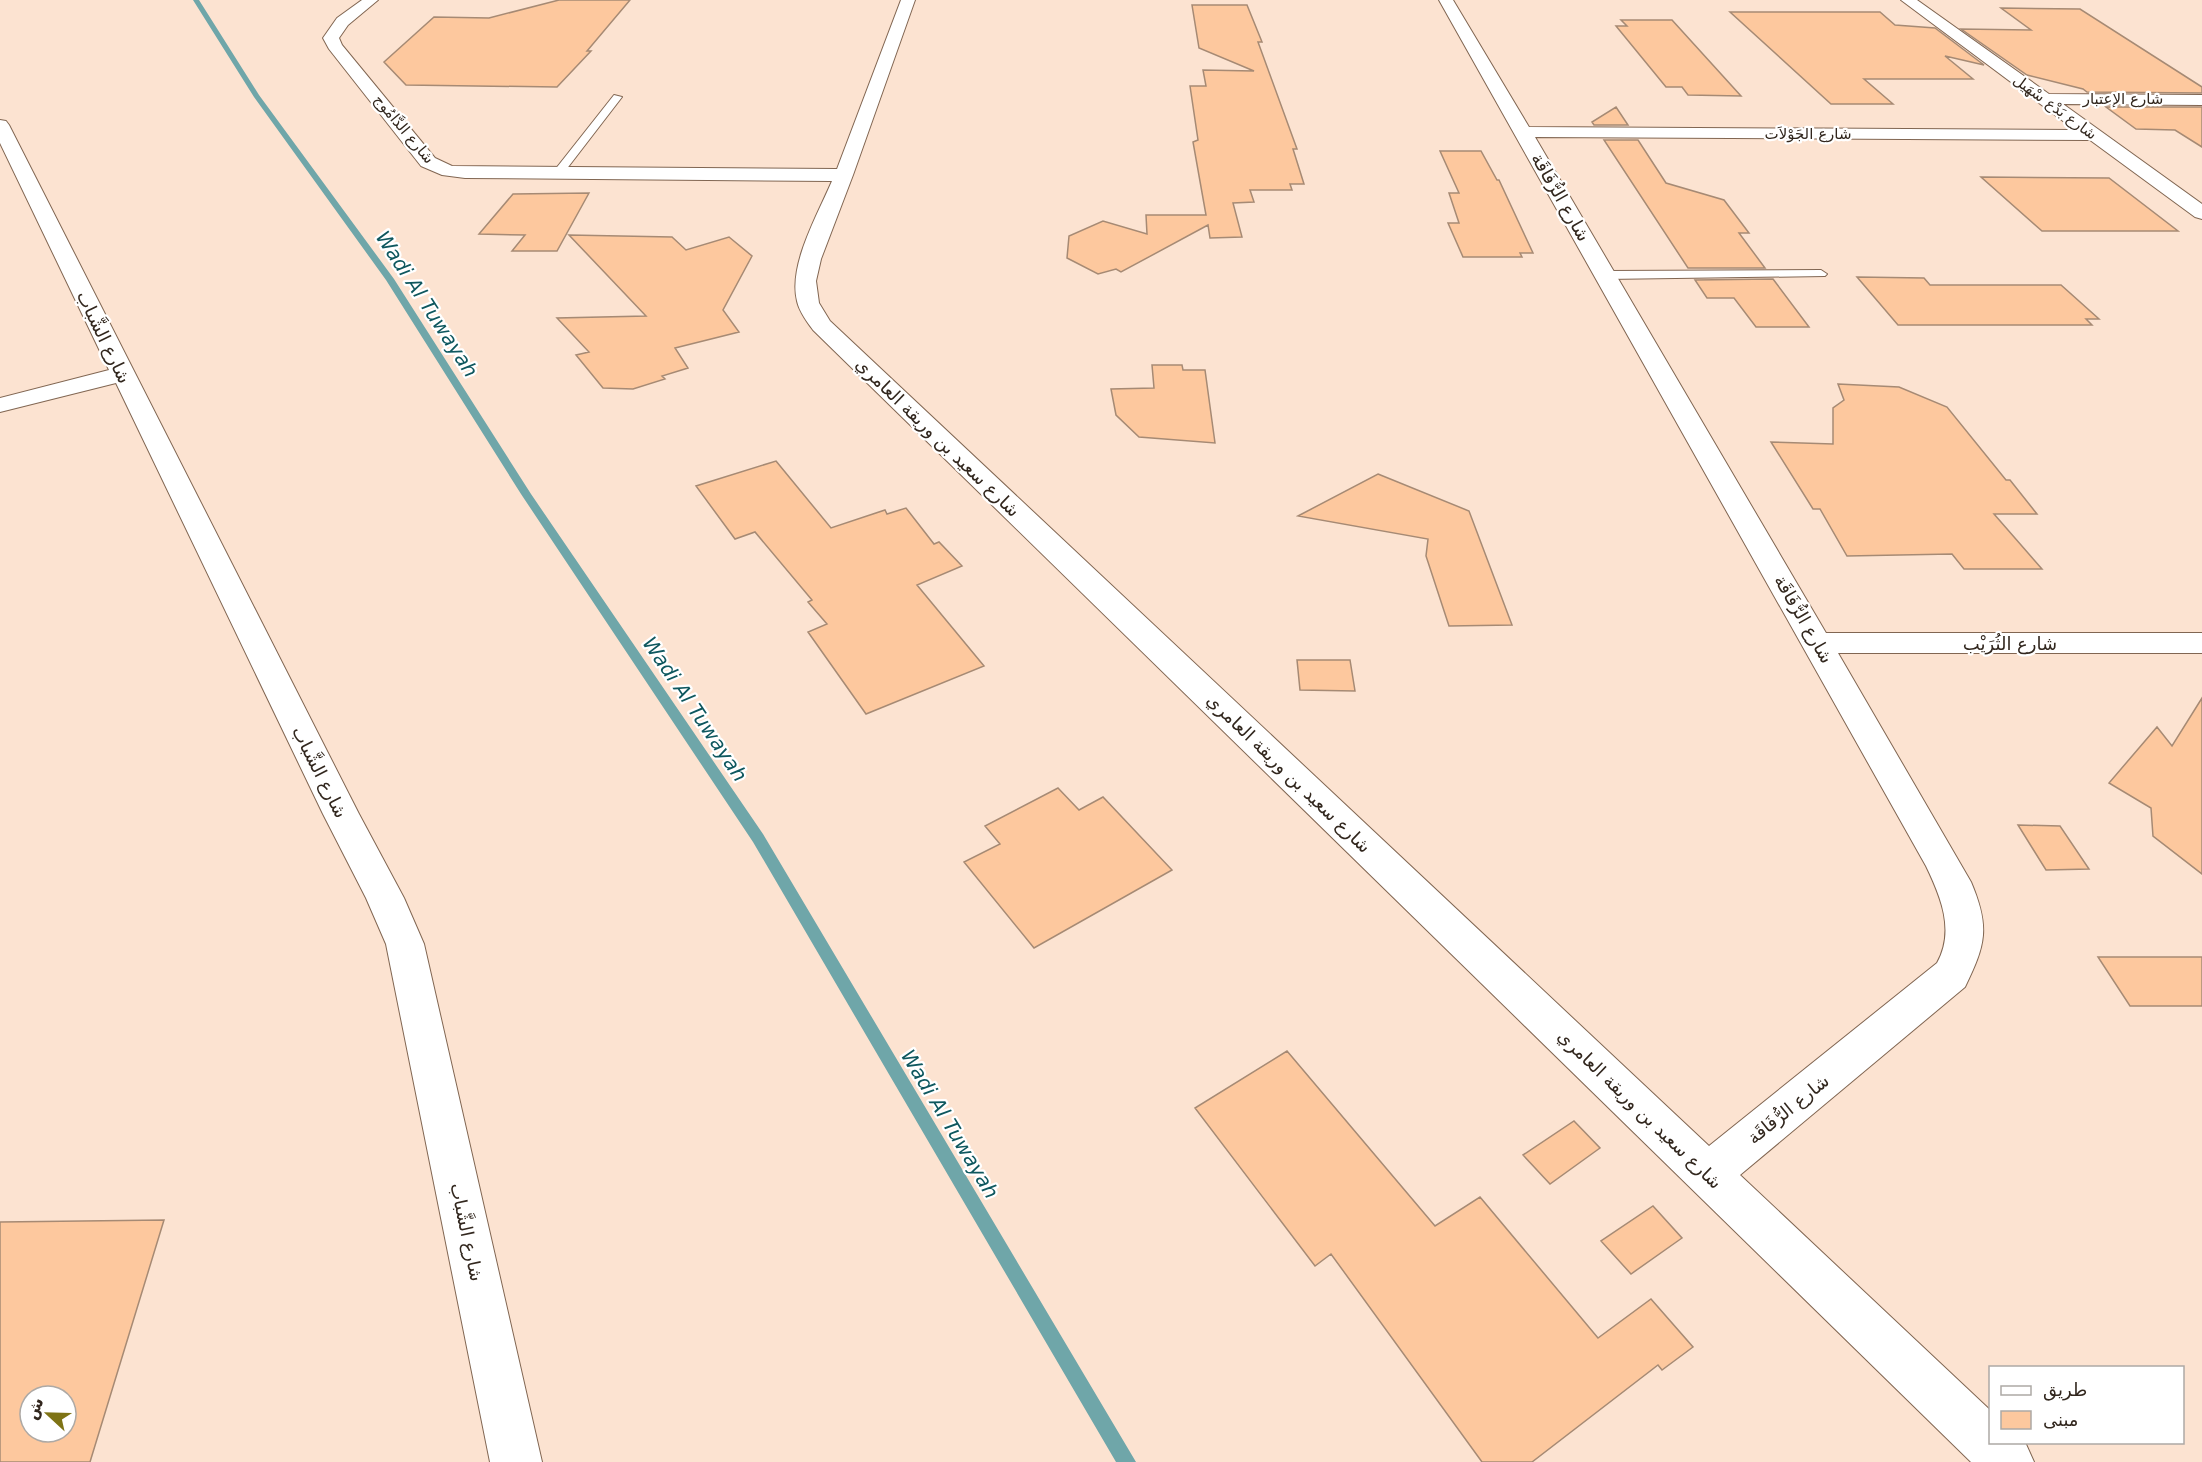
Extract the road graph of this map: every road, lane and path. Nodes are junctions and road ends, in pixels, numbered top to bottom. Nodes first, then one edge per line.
1 (371, 0) edge
2 (908, 0) edge
3 (1446, 0) edge
4 (1908, 0) edge
5 (616, 97) dead end
6 (2043, 99) junction
7 (2202, 100) edge
8 (0, 125) edge
9 (1524, 132) junction
10 (2093, 135) junction
11 (558, 173) junction
12 (844, 175) junction
13 (2202, 213) edge
14 (1821, 274) dead end
15 (1606, 275) junction
16 (123, 374) junction
17 (0, 405) edge
18 (1818, 643) junction
19 (2202, 643) edge
20 (1708, 1174) junction
21 (1989, 1444) edge
22 (1989, 1444) edge
23 (516, 1462) edge
24 (2008, 1462) edge

1 - 11 street, شارع الدَّامُوج
2 - 12 street, شارع سعيد بن وريقة العامري
3 - 9 street, شارع الرُّفَاقَة
4 - 6 street, شارع بَدْع سْهَيل
5 - 11 lane
6 - 7 street, شارع الإعتبار
6 - 10 street, شارع بَدْع سْهَيل
8 - 16 street, شارع الشَّباب
9 - 10 street, شارع الجَوْلاَت
9 - 15 street, شارع الرُّفَاقَة
10 - 13 street, شارع بَدْع سْهَيل
11 - 12 street, شارع الدَّامُوج
12 - 20 street, شارع سعيد بن وريقة العامري
14 - 15 lane
15 - 18 street, شارع الرُّفَاقَة
16 - 17 street
16 - 23 street, شارع الشَّباب
18 - 19 street, شارع الثُرَيْب
18 - 20 street, شارع الرُّفَاقَة
20 - 21 street, شارع سعيد بن وريقة العامري
22 - 24 street, شارع سعيد بن وريقة العامري

